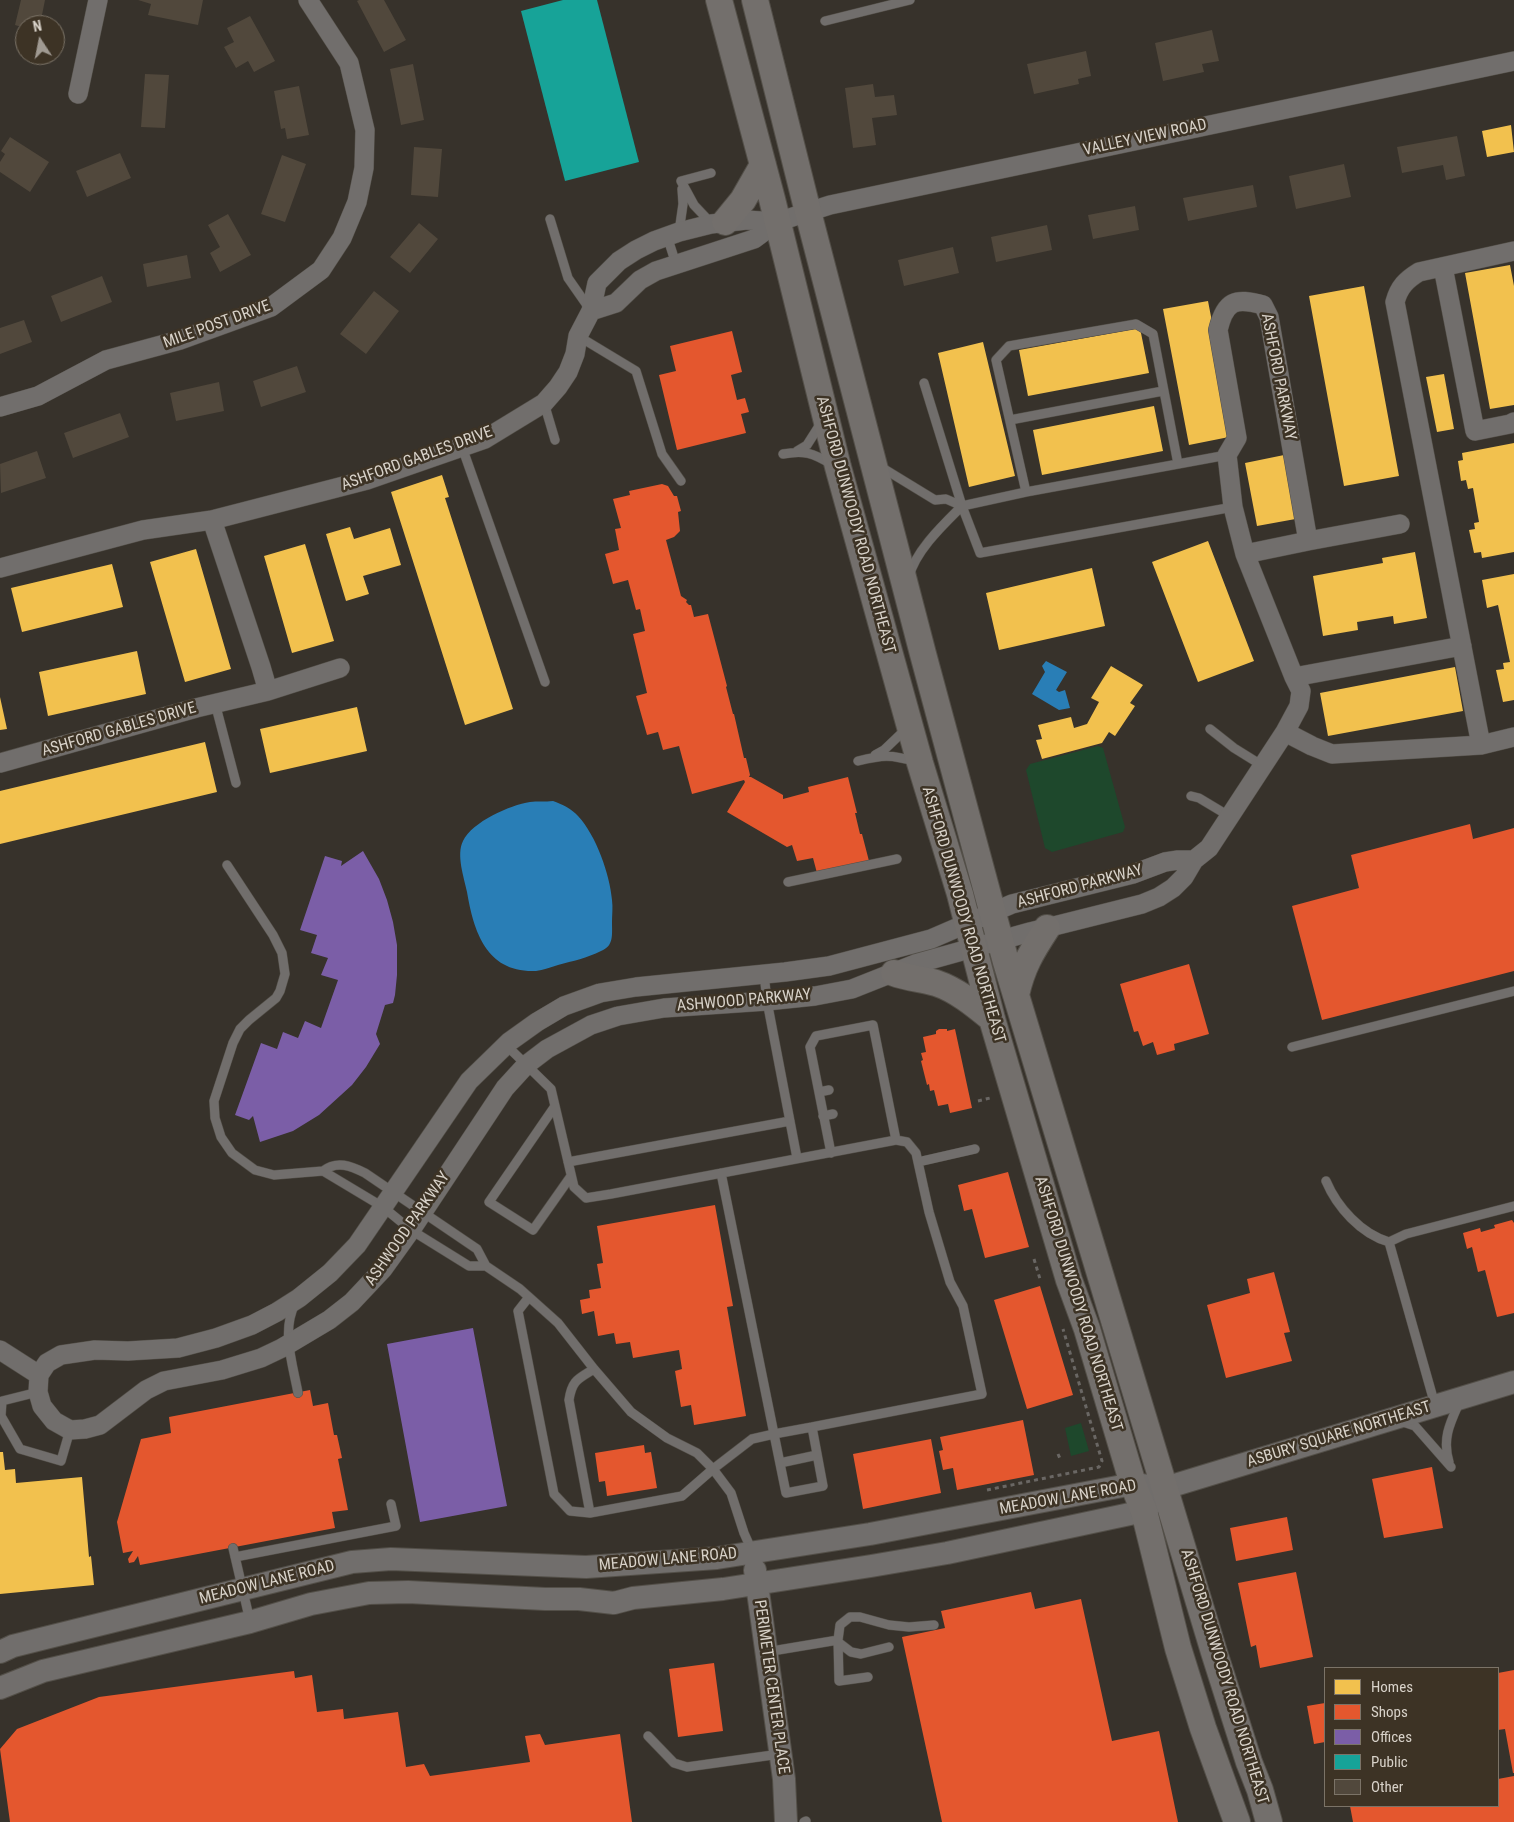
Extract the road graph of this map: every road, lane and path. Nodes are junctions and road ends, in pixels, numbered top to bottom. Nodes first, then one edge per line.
1 (98, 0) edge
2 (308, 0) edge
3 (719, 0) edge
4 (755, 0) edge
5 (910, 0) edge
6 (826, 21) dead end
7 (1514, 61) edge
8 (78, 94) dead end
9 (763, 165) junction
10 (711, 173) dead end
11 (681, 181) junction
12 (808, 212) junction
13 (550, 218) dead end
14 (777, 222) junction
15 (718, 223) junction
16 (673, 234) junction
17 (1514, 251) edge
18 (676, 264) junction
19 (1443, 267) junction
20 (591, 311) junction
21 (578, 336) junction
22 (924, 383) dead end
23 (1163, 391) junction
24 (544, 403) junction
25 (0, 407) edge
26 (825, 415) junction
27 (1010, 420) junction
28 (1514, 422) edge
29 (555, 440) dead end
30 (462, 447) junction
31 (797, 451) junction
32 (782, 454) dead end
33 (1227, 455) junction
34 (873, 461) junction
35 (1178, 464) junction
36 (838, 468) junction
37 (681, 481) dead end
38 (1026, 492) junction
39 (962, 506) junction
40 (1233, 507) junction
41 (212, 520) junction
42 (1400, 524) dead end
43 (1308, 541) junction
44 (1245, 554) junction
45 (0, 568) edge
46 (906, 591) junction
47 (1462, 646) junction
48 (340, 668) dead end
49 (1294, 677) junction
50 (545, 682) dead end
51 (268, 691) junction
52 (215, 703) junction
53 (909, 724) junction
54 (1210, 729) dead end
55 (1285, 732) junction
56 (1514, 737) edge
57 (1481, 745) junction
58 (870, 758) junction
59 (858, 761) dead end
60 (0, 763) edge
61 (920, 763) junction
62 (1263, 766) junction
63 (236, 783) dead end
64 (1191, 796) dead end
65 (1229, 816) junction
66 (897, 859) dead end
67 (1194, 860) junction
68 (227, 865) dead end
69 (788, 882) dead end
70 (993, 912) junction
71 (1047, 928) junction
72 (970, 936) junction
73 (1001, 940) junction
74 (894, 973) junction
75 (764, 974) junction
76 (1514, 991) edge
77 (1016, 995) junction
78 (767, 1001) junction
79 (992, 1019) junction
80 (506, 1045) junction
81 (1292, 1047) dead end
82 (824, 1064) dead end
83 (526, 1065) junction
84 (814, 1066) junction
85 (829, 1090) dead end
86 (819, 1092) junction
87 (990, 1098) dead end
88 (978, 1101) dead end
89 (555, 1106) junction
90 (833, 1114) dead end
91 (823, 1116) junction
92 (790, 1121) junction
93 (836, 1132) dead end
94 (827, 1134) junction
95 (896, 1140) junction
96 (975, 1149) dead end
97 (831, 1153) junction
98 (797, 1158) junction
99 (568, 1162) junction
100 (918, 1162) junction
101 (323, 1171) junction
102 (721, 1173) junction
103 (571, 1176) junction
104 (1326, 1182) dead end
105 (394, 1192) junction
106 (1514, 1206) edge
107 (383, 1207) junction
108 (423, 1212) junction
109 (411, 1230) junction
110 (1389, 1242) junction
111 (1034, 1259) dead end
112 (486, 1266) junction
113 (1040, 1279) dead end
114 (529, 1297) junction
115 (299, 1298) junction
116 (1060, 1320) dead end
117 (290, 1344) junction
118 (0, 1350) edge
119 (594, 1369) junction
120 (1514, 1382) edge
121 (38, 1383) junction
122 (298, 1393) dead end
123 (1462, 1398) junction
124 (1435, 1406) junction
125 (1391, 1419) junction
126 (812, 1427) junction
127 (70, 1430) junction
128 (774, 1434) junction
129 (1058, 1454) dead end
130 (818, 1455) junction
131 (1061, 1461) dead end
132 (780, 1463) junction
133 (712, 1469) junction
134 (1133, 1484) junction
135 (1165, 1488) junction
136 (982, 1491) dead end
137 (391, 1504) dead end
138 (1144, 1511) junction
139 (590, 1513) junction
140 (753, 1553) junction
141 (757, 1584) junction
142 (242, 1590) junction
143 (250, 1622) junction
144 (934, 1625) dead end
145 (838, 1641) junction
146 (889, 1647) dead end
147 (0, 1652) edge
148 (766, 1652) junction
149 (868, 1677) dead end
150 (0, 1688) edge
151 (648, 1736) dead end
152 (780, 1754) junction
153 (798, 1822) edge
154 (1237, 1822) edge
155 (1269, 1822) edge

1 - 8 street
2 - 25 street, MILE POST DRIVE
3 - 9 main road, ASHFORD DUNWOODY ROAD NORTHEAST
4 - 12 main road, ASHFORD DUNWOODY ROAD NORTHEAST
5 - 6 lane
7 - 12 street, VALLEY VIEW ROAD
9 - 14 main road, ASHFORD DUNWOODY ROAD NORTHEAST
9 - 15 main road
10 - 11 lane
11 - 15 lane
11 - 16 lane
12 - 14 street, VALLEY VIEW ROAD
12 - 34 main road, ASHFORD DUNWOODY ROAD NORTHEAST
13 - 20 lane
14 - 15 street, ASHFORD GABLES DRIVE
14 - 18 street
14 - 26 main road, ASHFORD DUNWOODY ROAD NORTHEAST
15 - 16 street, ASHFORD GABLES DRIVE
16 - 18 lane
16 - 20 street, ASHFORD GABLES DRIVE
17 - 19 street
18 - 20 street
19 - 28 street
19 - 47 street
20 - 21 street, ASHFORD GABLES DRIVE
21 - 24 street, ASHFORD GABLES DRIVE
21 - 37 lane
22 - 39 lane
23 - 27 lane
23 - 27 lane
23 - 35 lane
24 - 29 lane
24 - 30 street, ASHFORD GABLES DRIVE
26 - 31 lane
26 - 36 main road, ASHFORD DUNWOODY ROAD NORTHEAST
27 - 38 lane
30 - 41 street, ASHFORD GABLES DRIVE
30 - 50 lane
31 - 32 lane
31 - 36 lane
33 - 35 lane
33 - 40 street, ASHFORD PARKWAY
33 - 43 street, ASHFORD PARKWAY
34 - 39 lane
34 - 46 main road, ASHFORD DUNWOODY ROAD NORTHEAST
35 - 38 lane
36 - 53 main road, ASHFORD DUNWOODY ROAD NORTHEAST
38 - 39 lane
39 - 40 lane
39 - 46 lane
40 - 44 street, ASHFORD PARKWAY
41 - 45 street, ASHFORD GABLES DRIVE
41 - 51 street
42 - 43 street
43 - 44 street
44 - 49 street, ASHFORD PARKWAY
46 - 70 main road, ASHFORD DUNWOODY ROAD NORTHEAST
47 - 49 street
47 - 57 street
48 - 51 street, ASHFORD GABLES DRIVE
49 - 55 street, ASHFORD PARKWAY
51 - 52 street, ASHFORD GABLES DRIVE
52 - 60 street, ASHFORD GABLES DRIVE
52 - 63 lane
53 - 58 lane
53 - 61 main road, ASHFORD DUNWOODY ROAD NORTHEAST
54 - 62 lane
55 - 57 street
55 - 62 street, ASHFORD PARKWAY
56 - 57 street
58 - 59 lane
58 - 61 lane
61 - 72 main road, ASHFORD DUNWOODY ROAD NORTHEAST
62 - 65 street, ASHFORD PARKWAY
64 - 65 lane
65 - 67 street, ASHFORD PARKWAY
66 - 69 lane
67 - 70 street, ASHFORD PARKWAY
67 - 71 street, ASHFORD PARKWAY
68 - 101 lane
70 - 72 street, ASHFORD PARKWAY
70 - 73 main road, ASHFORD DUNWOODY ROAD NORTHEAST
71 - 73 street, ASHFORD PARKWAY
71 - 77 main road
72 - 73 street, ASHWOOD PARKWAY
72 - 74 street, ASHWOOD PARKWAY
72 - 75 street, ASHWOOD PARKWAY
72 - 79 main road, ASHFORD DUNWOODY ROAD NORTHEAST
73 - 77 main road, ASHFORD DUNWOODY ROAD NORTHEAST
74 - 78 street, ASHWOOD PARKWAY
74 - 79 main road
75 - 78 lane
75 - 80 street, ASHWOOD PARKWAY
76 - 81 lane
77 - 135 main road, ASHFORD DUNWOODY ROAD NORTHEAST
78 - 83 street, ASHWOOD PARKWAY
78 - 92 lane
79 - 134 main road, ASHFORD DUNWOODY ROAD NORTHEAST
80 - 83 lane
80 - 105 street, ASHWOOD PARKWAY
82 - 84 lane
83 - 89 lane
83 - 108 street, ASHWOOD PARKWAY
84 - 86 lane
84 - 95 lane
85 - 86 lane
86 - 91 lane
87 - 88 path
89 - 99 lane
89 - 103 lane
90 - 91 lane
91 - 94 lane
92 - 98 lane
92 - 99 lane
93 - 94 lane
94 - 97 lane
95 - 97 lane
95 - 100 lane
96 - 100 lane
97 - 98 lane
98 - 102 lane
99 - 103 lane
100 - 126 lane
101 - 105 lane
101 - 107 lane
102 - 103 lane
102 - 128 lane
104 - 110 lane
105 - 107 street, ASHWOOD PARKWAY
105 - 108 lane
106 - 110 lane
107 - 109 lane
107 - 115 street, ASHWOOD PARKWAY
108 - 109 street, ASHWOOD PARKWAY
108 - 112 lane
109 - 112 lane
109 - 117 street, ASHWOOD PARKWAY
110 - 124 lane
111 - 113 path
112 - 114 lane
114 - 119 lane
114 - 139 lane
115 - 117 lane
115 - 121 street, ASHWOOD PARKWAY
116 - 136 path
117 - 122 lane
117 - 127 street, ASHWOOD PARKWAY
118 - 121 street
119 - 133 lane
119 - 139 lane
120 - 123 street, ASBURY SQUARE NORTHEAST
121 - 127 street
121 - 127 lane
123 - 124 street, ASBURY SQUARE NORTHEAST
123 - 125 lane
124 - 125 street, ASBURY SQUARE NORTHEAST
125 - 135 street, ASBURY SQUARE NORTHEAST
126 - 128 lane
126 - 130 lane
128 - 132 lane
128 - 133 lane
129 - 131 path
130 - 132 lane
130 - 132 lane
133 - 139 lane
133 - 140 lane
134 - 135 street, MEADOW LANE ROAD
134 - 138 main road, ASHFORD DUNWOODY ROAD NORTHEAST
134 - 140 street, MEADOW LANE ROAD
135 - 138 street, MEADOW LANE ROAD
135 - 155 main road, ASHFORD DUNWOODY ROAD NORTHEAST
137 - 142 lane
138 - 141 street, MEADOW LANE ROAD
138 - 154 main road, ASHFORD DUNWOODY ROAD NORTHEAST
140 - 141 street, PERIMETER CENTER PLACE
140 - 142 street, MEADOW LANE ROAD
141 - 143 street, MEADOW LANE ROAD
141 - 148 street, PERIMETER CENTER PLACE
142 - 143 lane
142 - 147 street, MEADOW LANE ROAD
143 - 150 street, MEADOW LANE ROAD
144 - 145 lane
145 - 146 lane
145 - 148 lane
145 - 149 lane
148 - 152 street, PERIMETER CENTER PLACE
151 - 152 lane
152 - 153 street, PERIMETER CENTER PLACE

